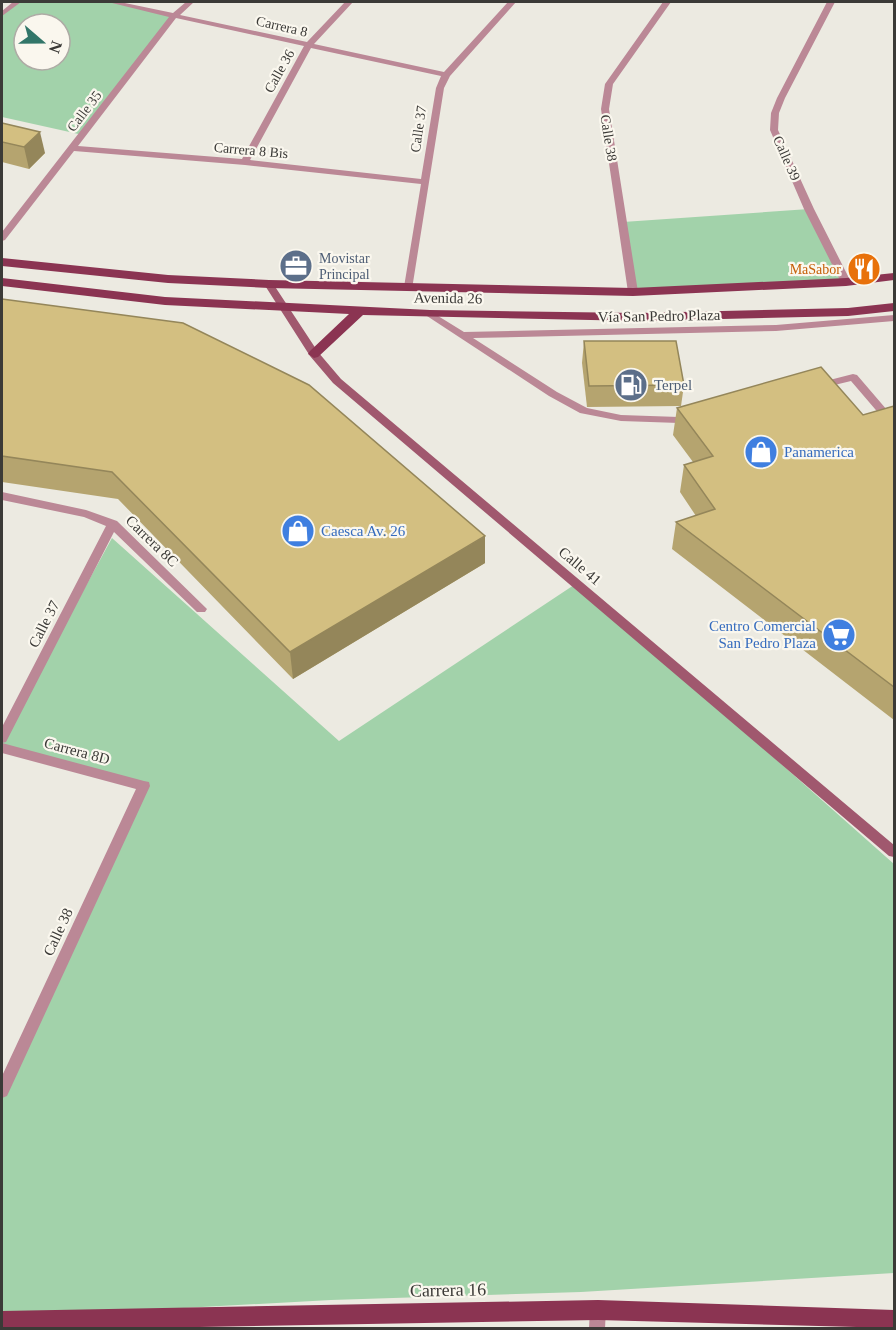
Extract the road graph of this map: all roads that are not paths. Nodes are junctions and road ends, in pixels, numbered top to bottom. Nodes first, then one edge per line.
1 (17, 2) edge
2 (112, 2) edge
3 (190, 2) edge
4 (349, 2) edge
5 (512, 2) edge
6 (667, 2) edge
7 (831, 2) edge
8 (2, 14) edge
9 (175, 15) junction
10 (308, 46) junction
11 (446, 75) junction
12 (73, 148) junction
13 (245, 162) junction
14 (426, 182) junction
15 (2, 238) edge
16 (2, 262) edge
17 (894, 277) edge
18 (2, 282) edge
19 (846, 282) junction
20 (269, 284) junction
21 (409, 287) junction
22 (633, 292) junction
23 (894, 307) edge
24 (284, 308) junction
25 (360, 311) junction
26 (430, 314) junction
27 (894, 318) edge
28 (462, 335) junction
29 (314, 354) junction
30 (806, 389) edge
31 (894, 411) edge
32 (702, 414) edge
33 (2, 496) edge
34 (113, 524) junction
35 (201, 609) dead end
36 (2, 738) edge
37 (2, 748) edge
38 (144, 786) joint
39 (894, 852) edge
40 (2, 1091) edge
41 (597, 1319) edge
42 (894, 1320) edge
43 (2, 1321) edge

1 - 8 street
2 - 9 street, Carrera 8
3 - 9 street, Calle 35
4 - 10 street, Calle 36
5 - 11 street, Calle 37
6 - 22 street, Calle 38
7 - 19 street, Calle 39
9 - 10 street, Carrera 8
9 - 12 street, Calle 35
10 - 11 street, Carrera 8
10 - 13 street, Calle 36
11 - 14 street, Calle 37
12 - 13 street, Carrera 8 Bis
12 - 15 street, Calle 35
13 - 14 street, Carrera 8 Bis
14 - 21 street, Calle 37
16 - 20 main road, Avenida 26
17 - 19 main road, Avenida 26
18 - 24 main road, Avenida 26
19 - 22 main road, Avenida 26
20 - 21 main road, Avenida 26
20 - 24 street, Calle 41
21 - 22 main road, Avenida 26
23 - 26 main road, Avenida 26
24 - 25 main road, Avenida 26
24 - 29 street, Calle 41
25 - 26 main road, Avenida 26
25 - 29 main road
26 - 28 street
27 - 28 street, Vía San Pedro Plaza
28 - 32 street
29 - 39 street, Calle 41
30 - 31 street
33 - 34 street, Carrera 8C
34 - 35 street, Carrera 8C
34 - 36 street, Calle 37
37 - 38 street, Carrera 8D
38 - 40 street, Calle 38
41 - 42 main road, Carrera 16
41 - 43 main road, Carrera 16

